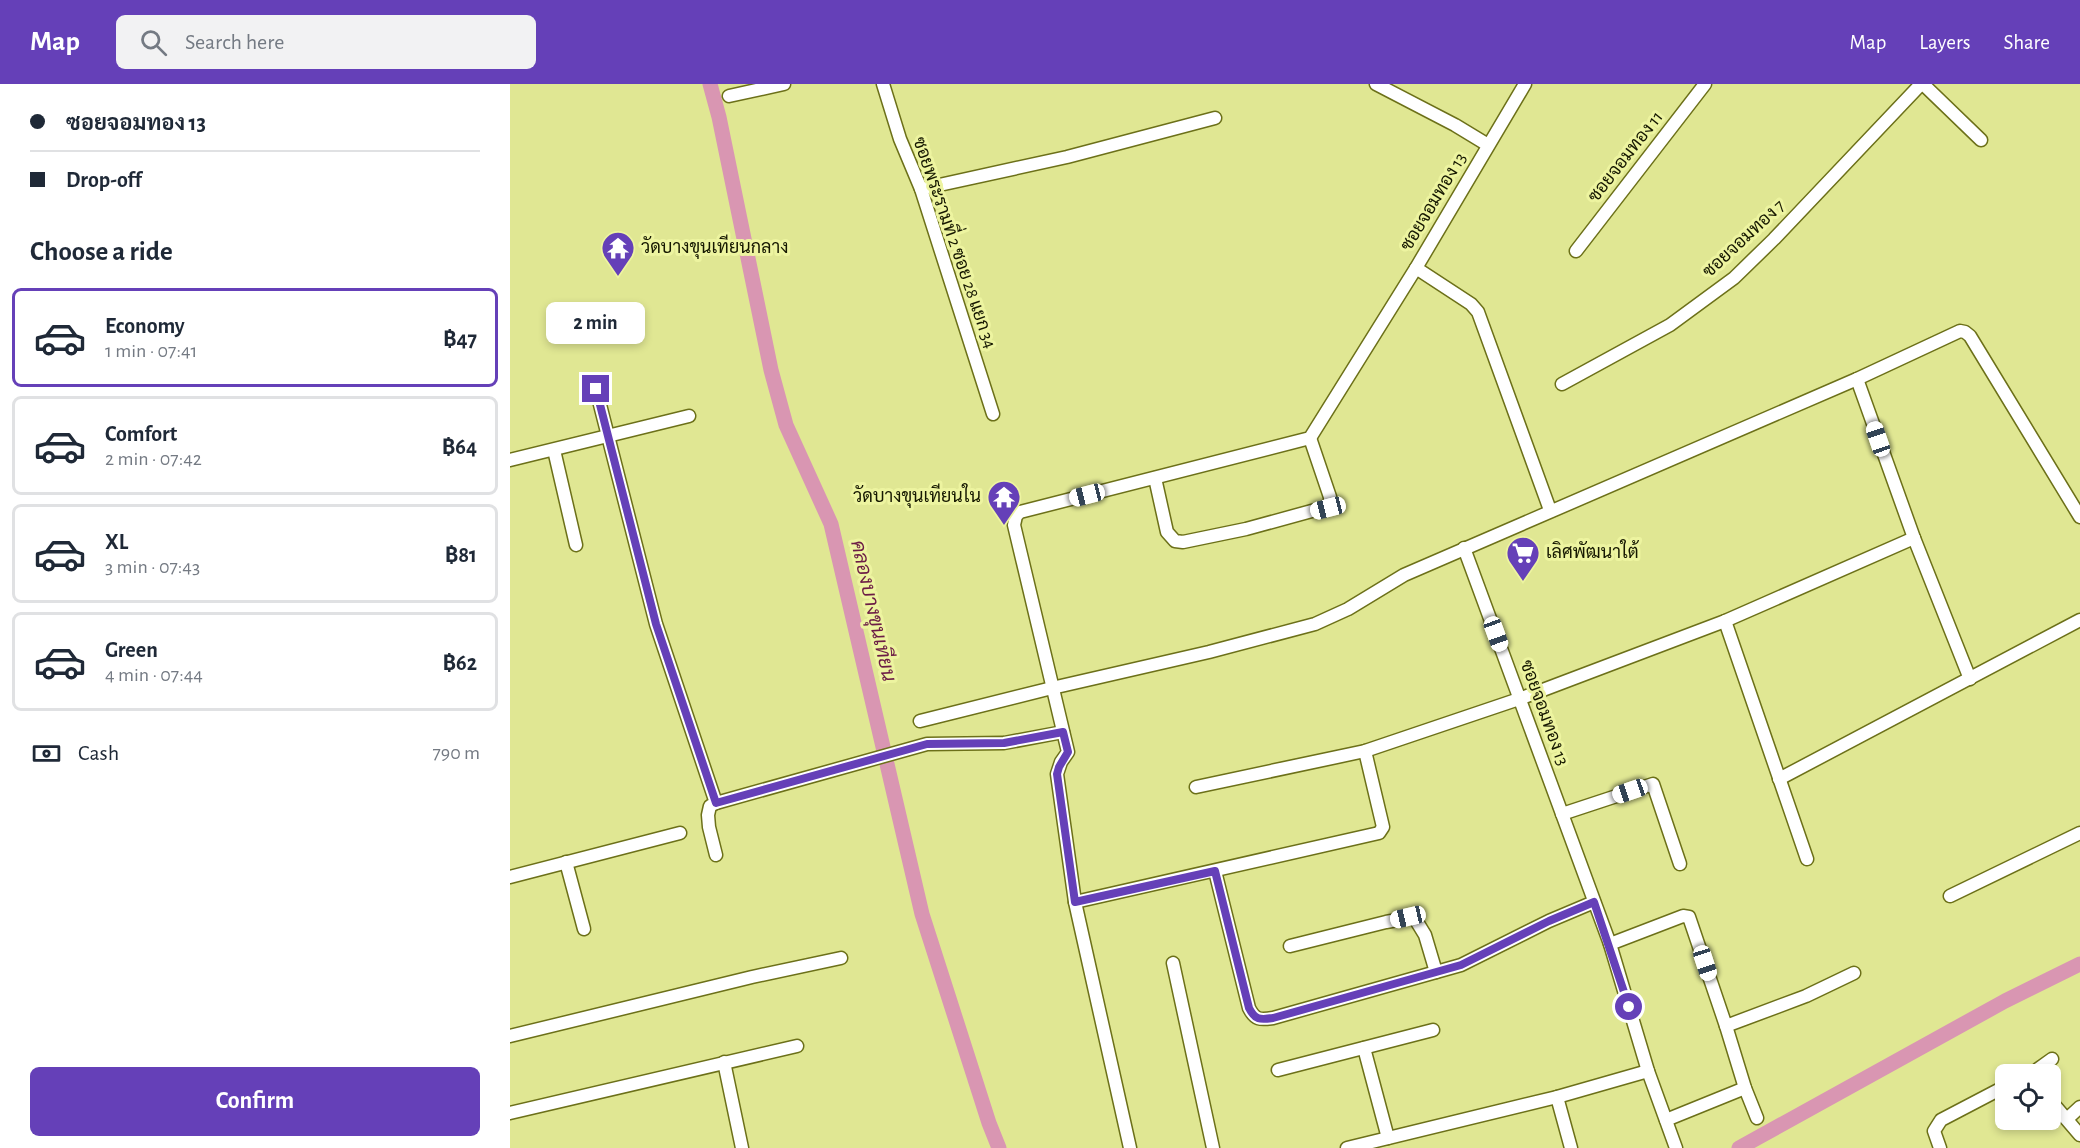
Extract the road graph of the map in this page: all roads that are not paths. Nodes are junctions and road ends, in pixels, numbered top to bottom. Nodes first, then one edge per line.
1 (784, 84) edge
2 (883, 84) edge
3 (1376, 84) edge
4 (1525, 84) edge
5 (1705, 84) edge
6 (1922, 84) edge
7 (729, 96) dead end
8 (1215, 118) dead end
9 (1981, 140) dead end
10 (1488, 145) junction
11 (921, 189) junction
12 (1576, 251) dead end
13 (1416, 268) junction
14 (1857, 379) junction
15 (1562, 384) dead end
16 (596, 389) dead end
17 (993, 414) dead end
18 (689, 416) dead end
19 (608, 436) junction
20 (1310, 438) junction
21 (554, 450) junction
22 (510, 460) edge
23 (1155, 477) junction
24 (1550, 510) junction
25 (2080, 517) edge
26 (1914, 538) junction
27 (576, 545) dead end
28 (1464, 548) junction
29 (2080, 620) edge
30 (1725, 621) junction
31 (1970, 679) junction
32 (1052, 688) junction
33 (1519, 699) junction
34 (920, 721) dead end
35 (1063, 732) junction
36 (1365, 751) junction
37 (1779, 779) junction
38 (1196, 787) dead end
39 (716, 803) junction
40 (1562, 814) junction
41 (680, 833) dead end
42 (2080, 834) edge
43 (716, 855) dead end
44 (1807, 859) dead end
45 (566, 862) junction
46 (1680, 864) dead end
47 (1215, 871) junction
48 (510, 877) edge
49 (1950, 896) dead end
50 (1075, 902) junction
51 (1594, 902) junction
52 (584, 929) dead end
53 (1610, 944) junction
54 (1290, 946) dead end
55 (841, 958) dead end
56 (1173, 963) dead end
57 (1436, 972) junction
58 (1854, 973) dead end
59 (1726, 1026) junction
60 (1433, 1030) dead end
61 (510, 1036) edge
62 (797, 1046) dead end
63 (1364, 1048) junction
64 (2052, 1059) dead end
65 (724, 1062) junction
66 (2045, 1064) edge
67 (1278, 1070) dead end
68 (1648, 1071) junction
69 (1745, 1088) junction
70 (1995, 1092) edge
71 (1557, 1097) junction
72 (2080, 1107) edge
73 (2061, 1112) edge
74 (510, 1113) edge
75 (1757, 1118) dead end
76 (2067, 1119) junction
77 (1666, 1120) junction
78 (2080, 1135) edge
79 (1388, 1138) junction
80 (742, 1148) edge
81 (1130, 1148) edge
82 (1213, 1148) edge
83 (1347, 1148) edge
84 (1571, 1148) edge
85 (1676, 1148) edge
86 (1940, 1148) edge

1 - 7 street
2 - 11 street, ซอยพระรามที่ 2 ซอย 28 แยก 34
3 - 10 street
4 - 10 street, ซอยจอมทอง 13
5 - 12 street, ซอยจอมทอง 11
6 - 9 street
6 - 15 street, ซอยจอมทอง 7
8 - 11 street
10 - 13 street, ซอยจอมทอง 13
11 - 17 street, ซอยพระรามที่ 2 ซอย 28 แยก 34
13 - 20 street
13 - 24 street, ซอยจอมทอง 13
14 - 24 street
14 - 25 street
14 - 26 street
16 - 19 street
18 - 19 street
19 - 21 street
19 - 39 street
20 - 23 street
20 - 23 street
21 - 22 street
21 - 27 street
23 - 32 street
24 - 28 street
26 - 30 street
26 - 31 street
28 - 32 street
28 - 33 street, ซอยจอมทอง 13
29 - 31 street
30 - 33 street
30 - 37 street
31 - 37 street
32 - 34 street
32 - 35 street
33 - 36 street
33 - 40 street, ซอยจอมทอง 13
35 - 39 street
35 - 50 street
36 - 38 street
36 - 47 street
37 - 44 street
39 - 43 street
40 - 46 street
40 - 51 street, ซอยจอมทอง 13
41 - 45 street
42 - 49 street
45 - 48 street
45 - 52 street
47 - 50 street
47 - 57 street
50 - 81 street
51 - 53 street, ซอยจอมทอง 13
51 - 57 street
53 - 59 street
53 - 68 street, ซอยจอมทอง 13
54 - 57 street
55 - 61 street
56 - 82 street
58 - 59 street
59 - 69 street
60 - 63 street
62 - 65 street
63 - 67 street
63 - 79 street
64 - 66 street
65 - 74 street
65 - 80 street
68 - 71 street
68 - 77 street, ซอยจอมทอง 13
69 - 75 street
69 - 77 street
70 - 86 street
71 - 79 street
71 - 84 street
72 - 76 street
73 - 76 street
76 - 78 street
77 - 85 street, ซอยจอมทอง 13
79 - 83 street

